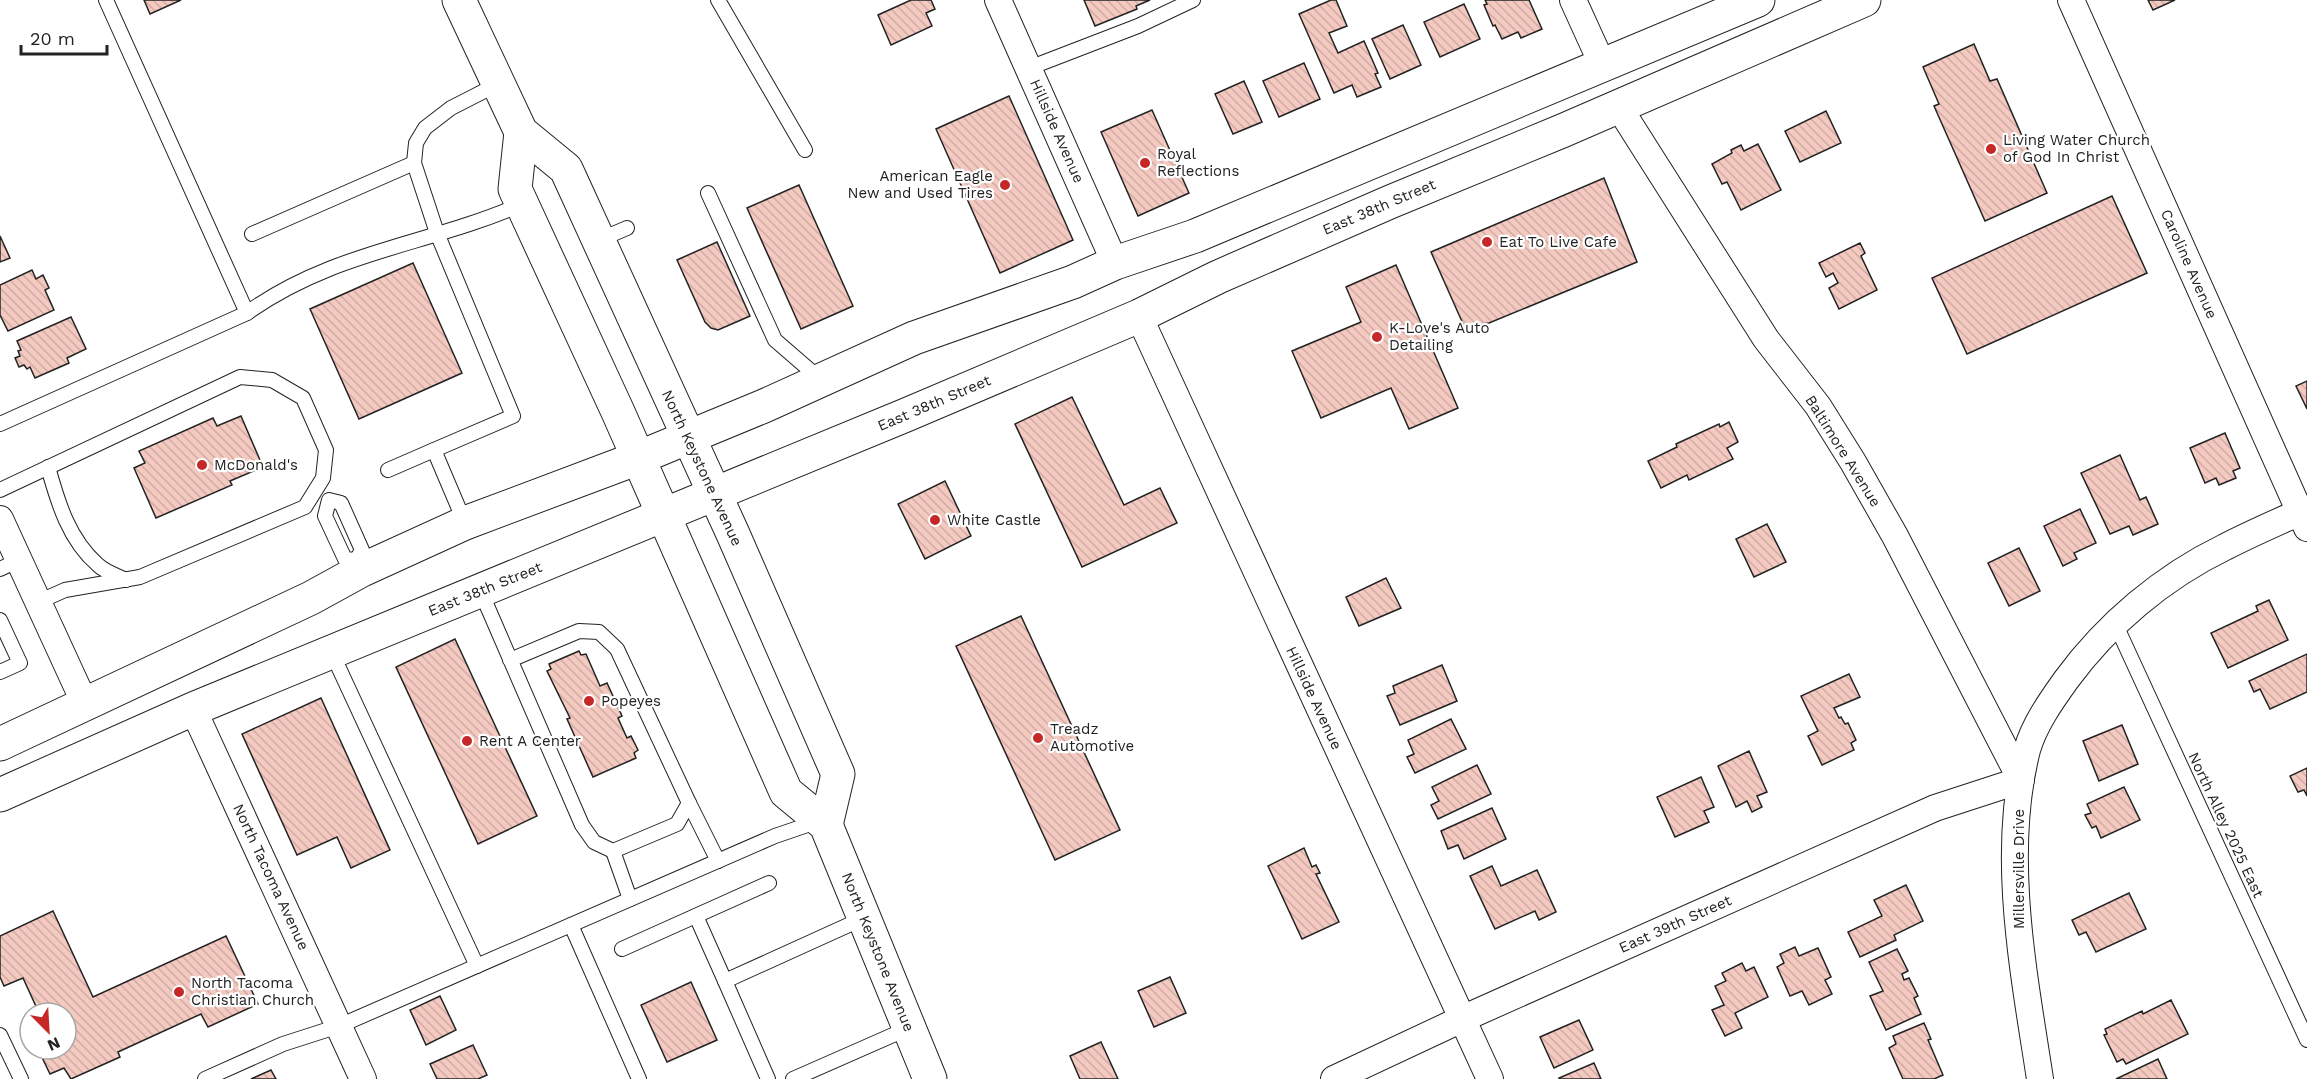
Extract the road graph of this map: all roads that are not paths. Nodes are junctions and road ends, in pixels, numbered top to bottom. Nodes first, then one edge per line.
1 (106, 0) edge
2 (459, 0) edge
3 (718, 0) edge
4 (998, 0) edge
5 (1193, 0) edge
6 (1573, 0) edge
7 (1758, 0) edge
8 (1864, 0) edge
9 (2071, 0) edge
10 (1603, 66) junction
11 (1029, 68) junction
12 (498, 84) junction
13 (1622, 105) junction
14 (521, 132) junction
15 (805, 150) dead end
16 (414, 163) junction
17 (708, 193) dead end
18 (522, 204) junction
19 (437, 233) junction
20 (252, 234) dead end
21 (1115, 263) junction
22 (247, 313) junction
23 (1139, 316) junction
24 (820, 379) junction
25 (0, 424) edge
26 (687, 437) junction
27 (434, 450) junction
28 (638, 458) junction
29 (48, 467) junction
30 (388, 470) dead end
31 (320, 486) junction
32 (0, 489) edge
33 (714, 494) junction
34 (328, 500) junction
35 (663, 515) junction
36 (2305, 516) edge
37 (0, 519) edge
38 (465, 523) junction
39 (9, 565) edge
40 (359, 565) junction
41 (126, 580) junction
42 (481, 592) junction
43 (38, 602) junction
44 (0, 620) edge
45 (2115, 623) junction
46 (331, 651) junction
47 (510, 660) junction
48 (0, 672) edge
49 (85, 704) junction
50 (193, 709) junction
51 (0, 744) edge
52 (2021, 780) junction
53 (0, 795) edge
54 (689, 803) junction
55 (823, 823) junction
56 (612, 851) junction
57 (718, 861) junction
58 (769, 883) dead end
59 (630, 900) junction
60 (696, 916) junction
61 (864, 918) junction
62 (571, 925) junction
63 (622, 949) dead end
64 (477, 966) junction
65 (725, 981) junction
66 (1462, 1019) junction
67 (339, 1026) junction
68 (909, 1028) junction
69 (0, 1035) edge
70 (2307, 1040) edge
71 (21, 1079) edge
72 (205, 1079) edge
73 (363, 1079) edge
74 (639, 1079) edge
75 (768, 1079) edge
76 (793, 1079) edge
77 (930, 1079) edge
78 (1334, 1079) edge
79 (1490, 1079) edge
80 (2040, 1079) edge

1 - 22 lane
2 - 12 main road, North Keystone Avenue
3 - 15 lane
4 - 11 street, Hillside Avenue
5 - 11 lane
6 - 10 street
7 - 10 main road
8 - 13 main road, East 38th Street
9 - 36 street, Caroline Avenue
10 - 21 main road
11 - 21 street, Hillside Avenue
12 - 14 main road, North Keystone Avenue
12 - 16 lane
13 - 23 main road, East 38th Street
13 - 52 street, Baltimore Avenue
14 - 18 main road, North Keystone Avenue
14 - 26 main road, North Keystone Avenue
16 - 19 lane
16 - 20 lane
17 - 24 lane
18 - 19 lane
18 - 28 main road, North Keystone Avenue
19 - 22 lane
19 - 27 lane
21 - 24 main road
22 - 25 lane
23 - 33 main road, East 38th Street
23 - 66 street, Hillside Avenue
24 - 26 main road
26 - 28 main road
26 - 33 main road, North Keystone Avenue
27 - 30 lane
27 - 38 lane
28 - 35 main road, North Keystone Avenue
28 - 38 main road
29 - 31 lane
29 - 32 lane
29 - 41 lane
31 - 34 lane
31 - 41 lane
33 - 35 main road, East 38th Street
33 - 55 main road, North Keystone Avenue
34 - 40 lane
34 - 40 lane
35 - 42 main road, East 38th Street
35 - 55 main road, North Keystone Avenue
36 - 45 street, Millersville Drive
37 - 39 street
38 - 40 main road
39 - 43 street
40 - 49 main road
41 - 43 lane
42 - 46 main road, East 38th Street
42 - 47 lane
43 - 49 street
44 - 48 lane
45 - 52 street, Millersville Drive
45 - 70 lane, North Alley 2025 East
46 - 50 main road, East 38th Street
46 - 64 lane
47 - 54 lane
47 - 56 lane
49 - 51 main road
50 - 53 main road, East 38th Street
50 - 67 street, North Tacoma Avenue
52 - 66 street, East 39th Street
52 - 80 street, Millersville Drive
54 - 56 lane
54 - 57 lane
55 - 57 lane
55 - 61 main road, North Keystone Avenue
56 - 59 lane
57 - 59 lane
58 - 60 lane
59 - 62 lane
60 - 63 lane
60 - 65 lane
61 - 65 lane
61 - 68 main road, North Keystone Avenue
62 - 64 lane
62 - 74 lane
64 - 67 lane
65 - 75 lane
66 - 78 street, East 39th Street
66 - 79 street, Hillside Avenue
67 - 72 lane
67 - 73 street, North Tacoma Avenue
68 - 76 lane
68 - 77 main road, North Keystone Avenue
69 - 71 lane

